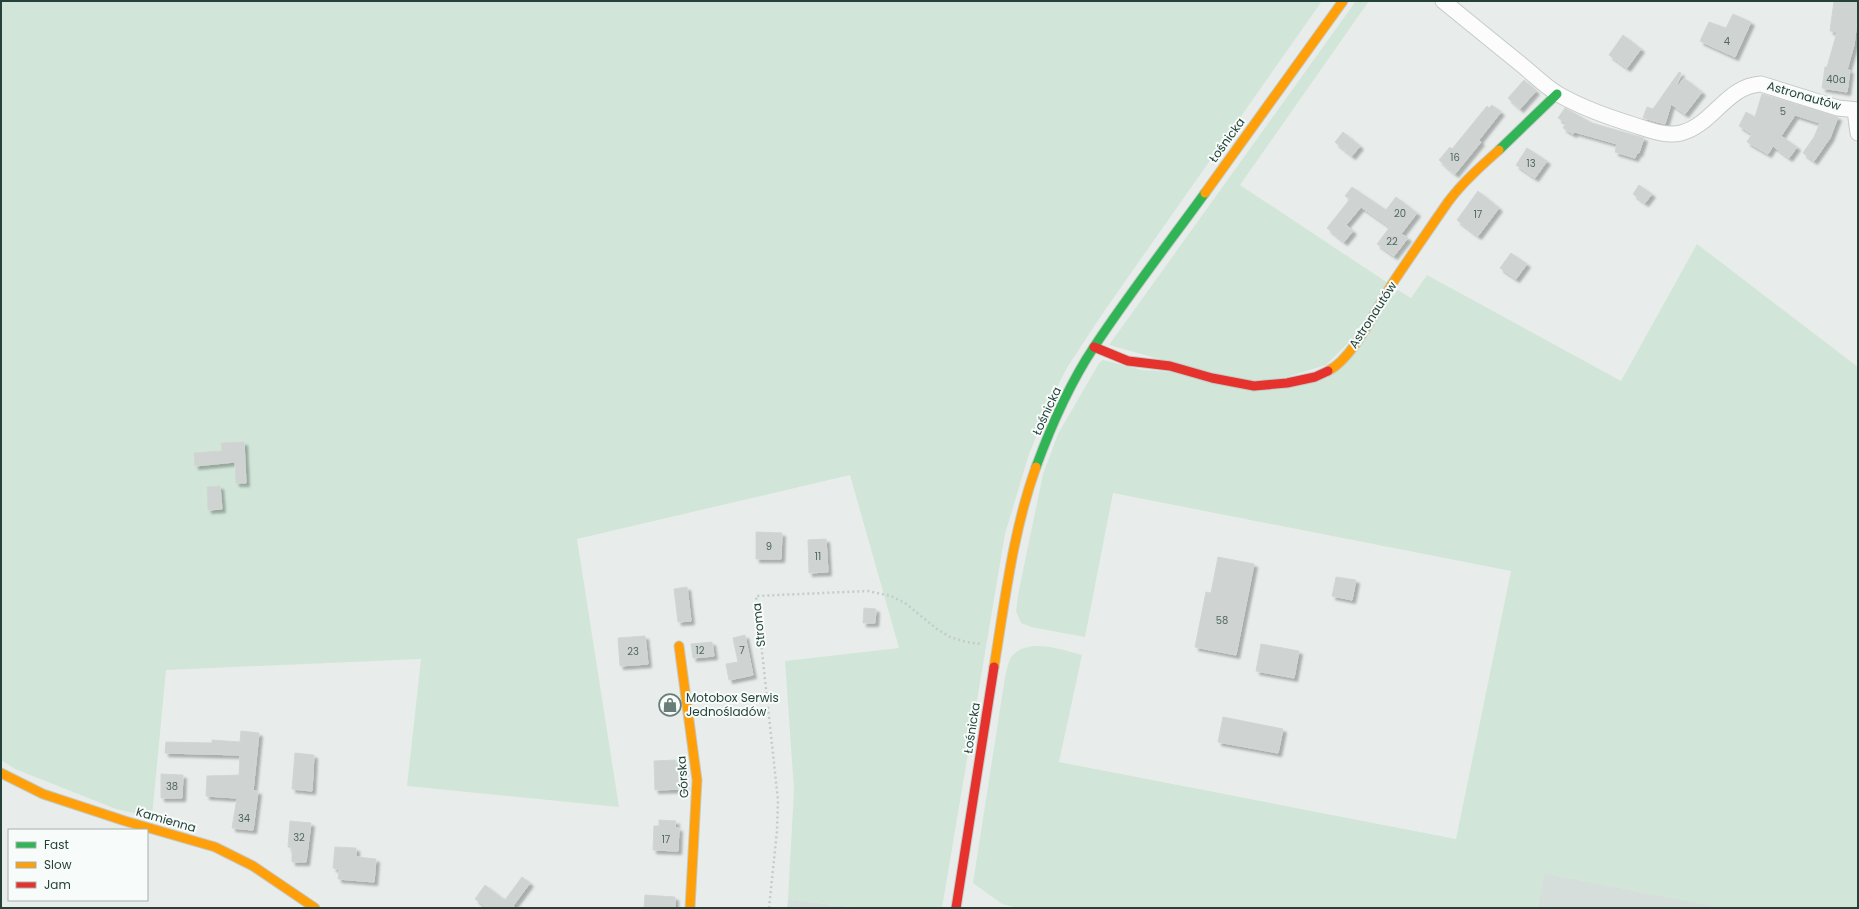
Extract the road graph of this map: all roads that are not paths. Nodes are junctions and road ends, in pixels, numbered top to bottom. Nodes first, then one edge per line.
1 (1343, 1) edge
2 (1443, 1) edge
3 (1557, 94) junction
4 (1856, 110) edge
5 (1858, 133) edge
6 (1094, 347) junction
7 (679, 646) dead end
8 (1, 773) edge
9 (315, 908) edge
10 (690, 908) edge
11 (956, 908) edge

1 - 6 street, Łośnicka
2 - 3 street, Astronautów
3 - 4 street, Astronautów
3 - 6 street, Astronautów
4 - 5 street
6 - 11 street, Łośnicka
7 - 10 street, Górska
8 - 9 street, Kamienna

